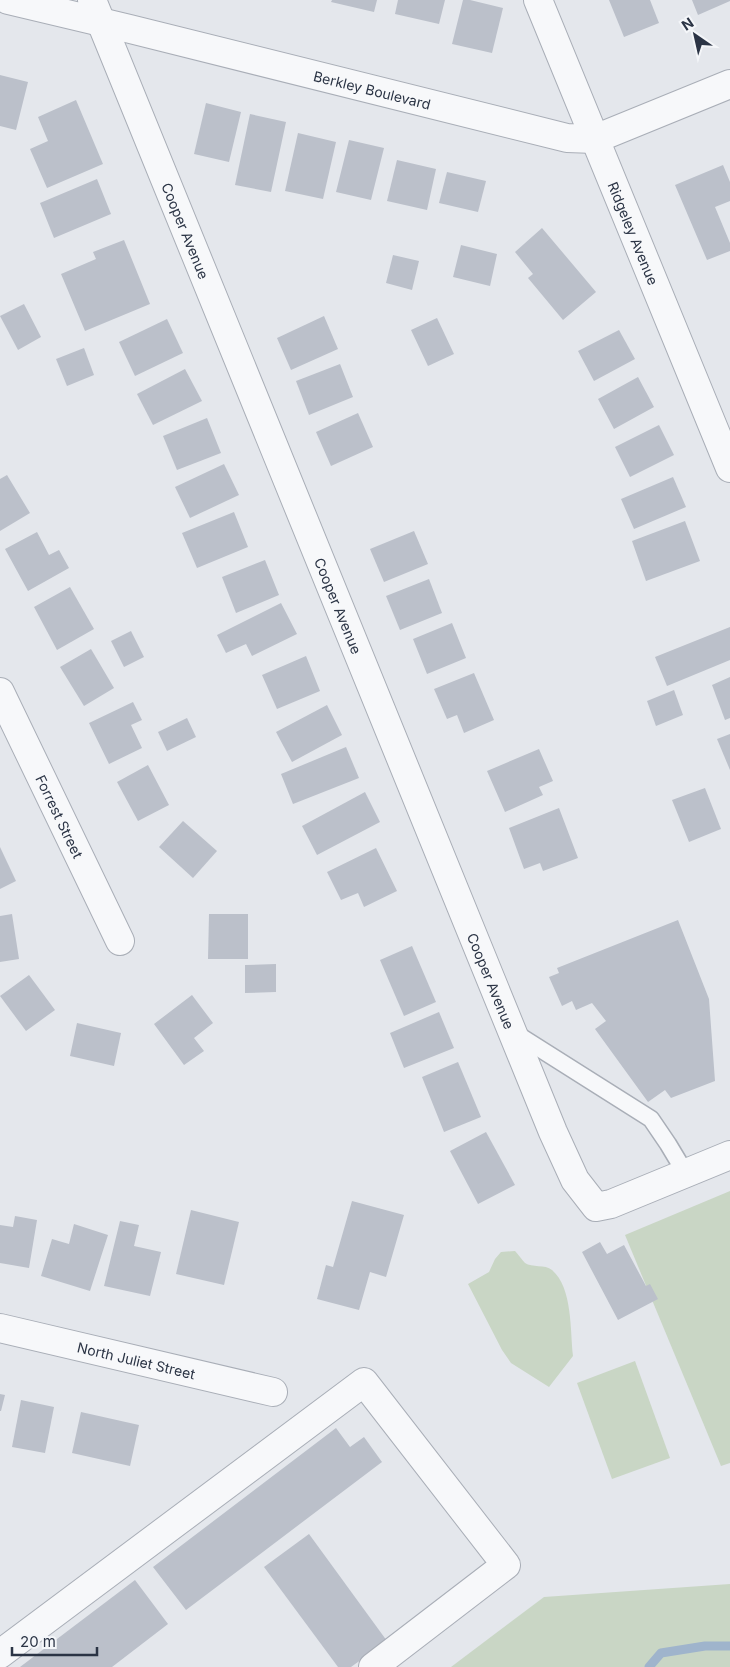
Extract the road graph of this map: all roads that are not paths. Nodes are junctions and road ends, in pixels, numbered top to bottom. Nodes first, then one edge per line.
1 (8, 0) edge
2 (538, 0) edge
3 (96, 11) edge
4 (730, 84) edge
5 (595, 139) junction
6 (730, 468) edge
7 (0, 692) edge
8 (120, 941) dead end
9 (513, 1032) junction
10 (730, 1155) edge
11 (686, 1174) junction
12 (0, 1328) edge
13 (274, 1392) dead end
14 (0, 1654) edge
15 (373, 1667) edge

1 - 3 street, Berkley Boulevard
2 - 5 street, Ridgeley Avenue
3 - 5 street, Berkley Boulevard
3 - 9 street, Cooper Avenue
4 - 5 street, Berkley Boulevard
5 - 6 street, Ridgeley Avenue
7 - 8 street, Forrest Street
9 - 11 lane
9 - 11 street, Cooper Avenue
10 - 11 street
12 - 13 street, North Juliet Street
14 - 15 street

